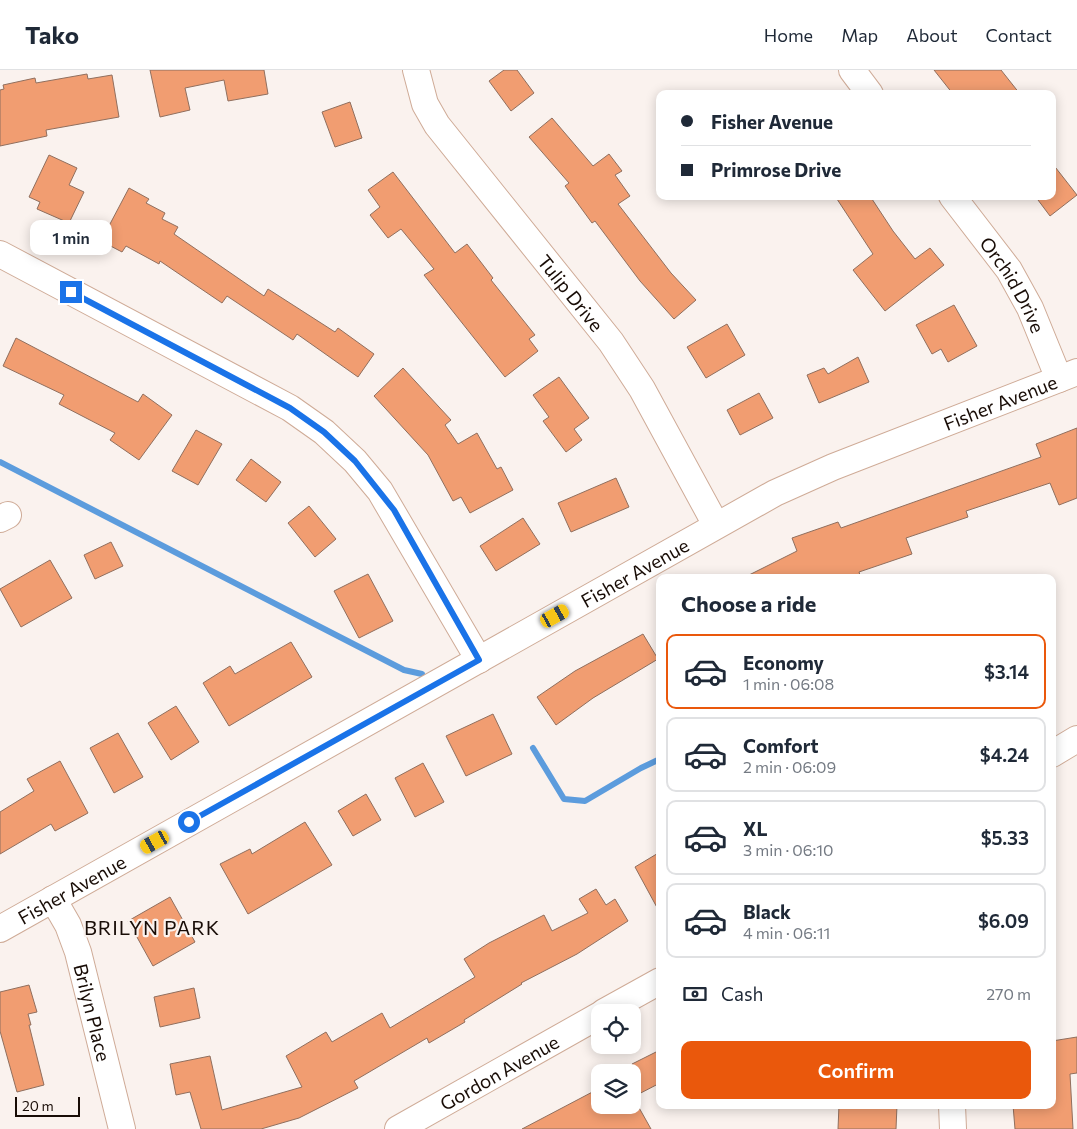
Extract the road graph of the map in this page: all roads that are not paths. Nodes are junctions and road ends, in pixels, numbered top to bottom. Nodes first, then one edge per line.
1 (416, 70) edge
2 (852, 70) edge
3 (867, 90) edge
4 (955, 200) edge
5 (0, 254) edge
6 (1068, 376) edge
7 (716, 524) junction
8 (479, 660) junction
9 (1077, 739) edge
10 (1056, 752) edge
11 (53, 899) junction
12 (0, 929) edge
13 (656, 983) edge
14 (618, 1004) edge
15 (591, 1020) edge
16 (952, 1109) edge
17 (122, 1129) edge
18 (398, 1129) edge
19 (953, 1129) edge

1 - 7 street, Tulip Drive
2 - 3 street
4 - 6 street, Orchid Drive
5 - 8 street
6 - 7 street, Fisher Avenue
7 - 8 street, Fisher Avenue
8 - 11 street, Fisher Avenue
9 - 10 street
11 - 12 street, Fisher Avenue
11 - 17 street, Brilyn Place
13 - 14 street
15 - 18 street, Gordon Avenue
16 - 19 street

